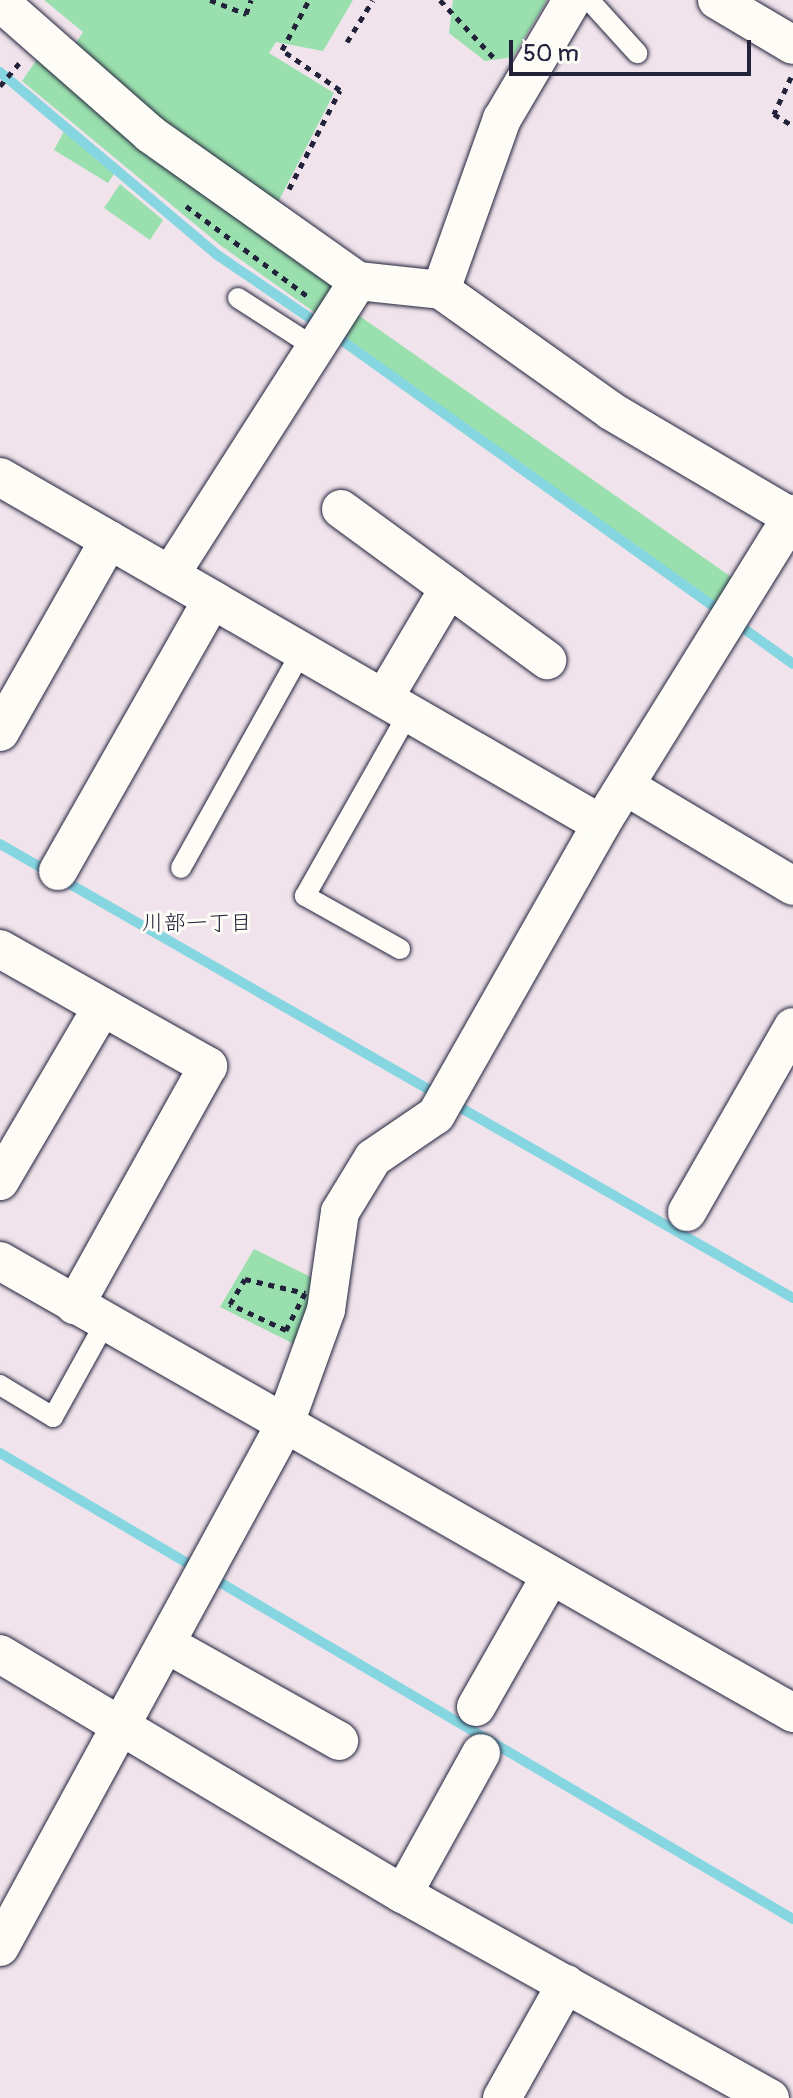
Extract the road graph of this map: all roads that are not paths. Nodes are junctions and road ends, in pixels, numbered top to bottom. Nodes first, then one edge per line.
1 (572, 0) edge
2 (589, 0) edge
3 (717, 0) edge
4 (0, 2) edge
5 (793, 45) edge
6 (637, 53) dead end
7 (358, 281) junction
8 (441, 290) junction
9 (238, 298) dead end
10 (314, 347) junction
11 (0, 477) edge
12 (341, 509) dead end
13 (792, 515) edge
14 (109, 540) junction
15 (170, 575) junction
16 (449, 588) junction
17 (212, 600) junction
18 (302, 651) junction
19 (547, 660) dead end
20 (396, 706) junction
21 (0, 732) edge
22 (627, 787) junction
23 (601, 824) junction
24 (181, 868) dead end
25 (58, 871) dead end
26 (793, 886) edge
27 (0, 949) edge
28 (400, 949) dead end
29 (102, 1007) junction
30 (793, 1027) edge
31 (0, 1181) edge
32 (687, 1212) dead end
33 (0, 1261) edge
34 (90, 1314) junction
35 (0, 1385) edge
36 (284, 1426) junction
37 (550, 1577) junction
38 (170, 1646) junction
39 (0, 1654) edge
40 (476, 1707) dead end
41 (793, 1713) edge
42 (127, 1724) junction
43 (339, 1741) dead end
44 (481, 1753) dead end
45 (403, 1894) junction
46 (0, 1947) edge
47 (566, 1984) junction
48 (502, 2098) edge
49 (770, 2098) edge

1 - 8 street
2 - 6 lane
3 - 5 street
4 - 7 street
7 - 8 street
7 - 10 street
8 - 13 street
9 - 10 lane
10 - 15 street
11 - 14 street
12 - 16 street
13 - 22 street
14 - 15 street
14 - 21 street
15 - 17 street
16 - 19 street
16 - 20 street
17 - 18 street
17 - 25 street
18 - 20 street
18 - 24 lane
20 - 23 street
20 - 28 lane
22 - 23 street
22 - 26 street
23 - 36 street
27 - 29 street
29 - 31 street
29 - 34 street
30 - 32 street
33 - 34 street
34 - 35 lane
34 - 36 street
36 - 37 street
36 - 38 street
37 - 40 street
37 - 41 street
38 - 42 street
38 - 43 street
39 - 42 street
42 - 45 street
42 - 46 street
44 - 45 street
45 - 47 street
47 - 48 street
47 - 49 street

